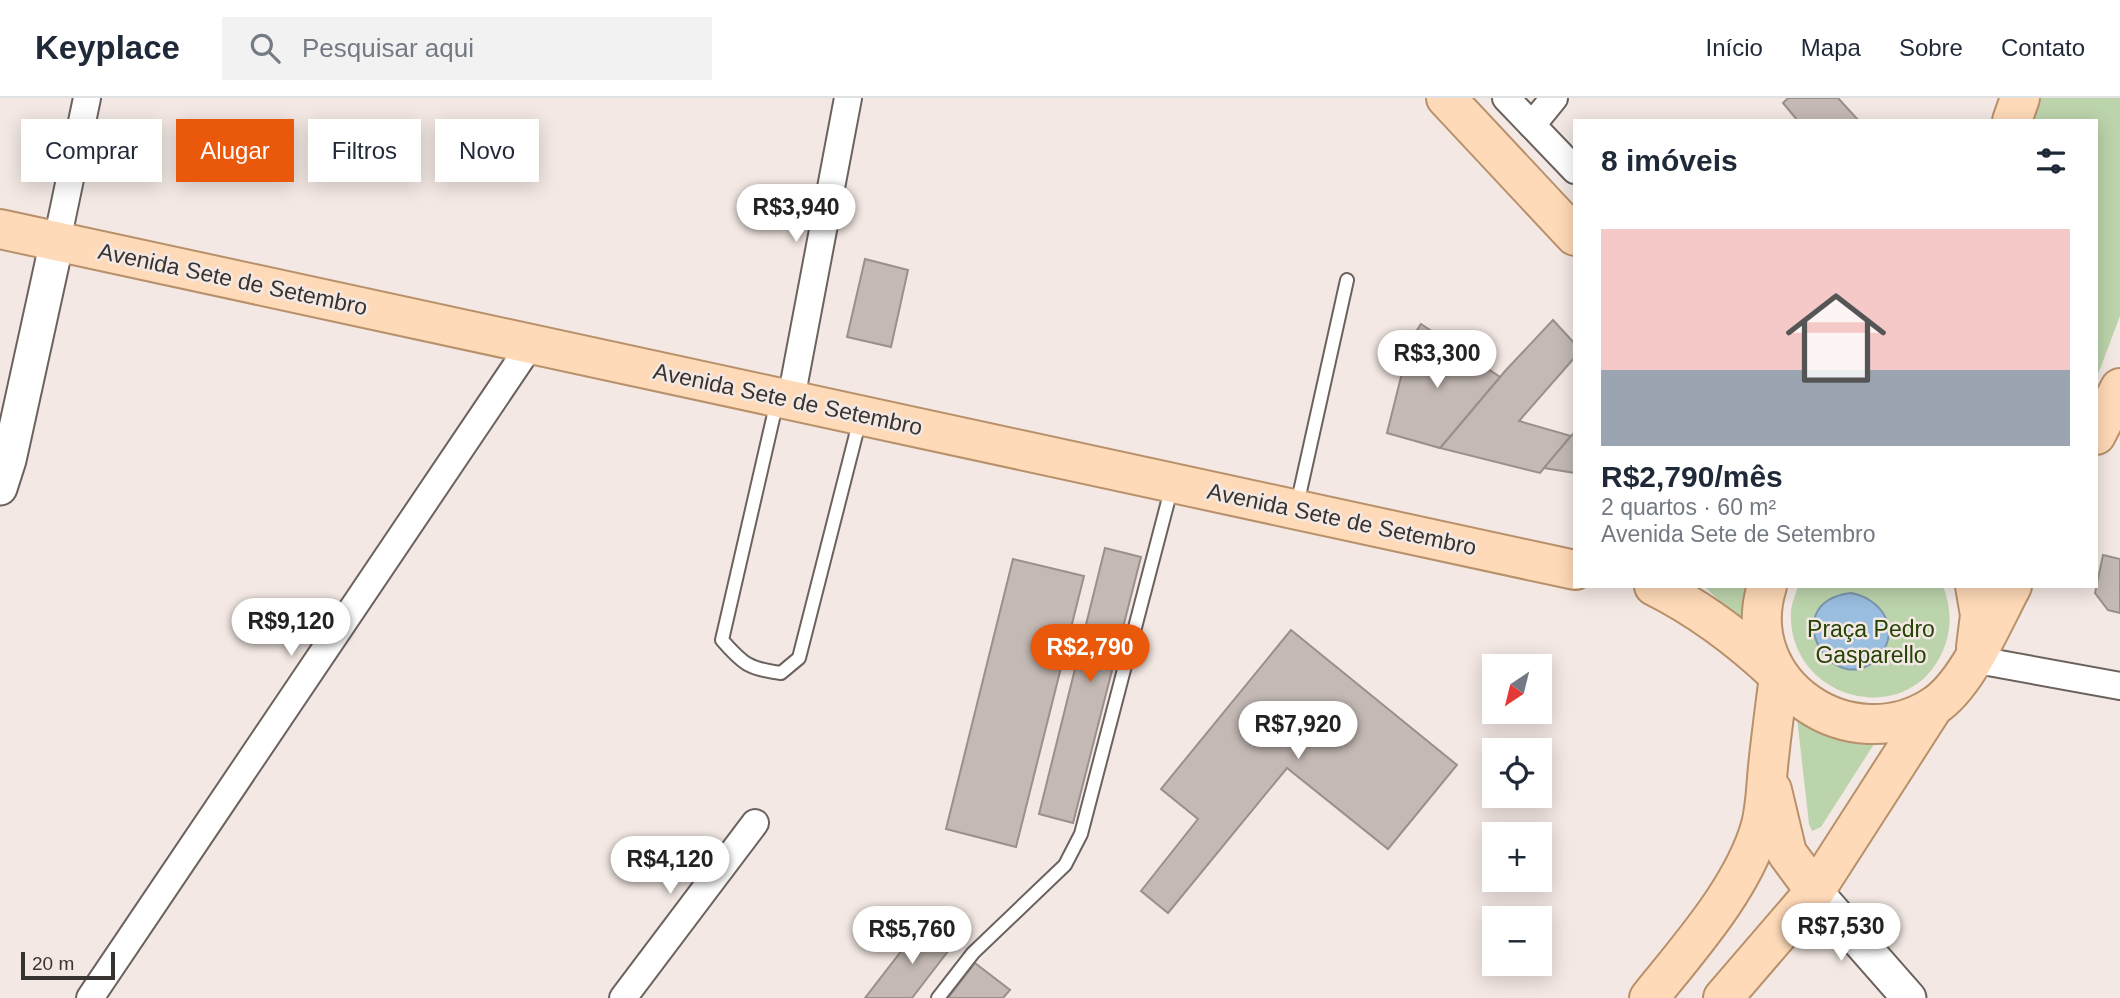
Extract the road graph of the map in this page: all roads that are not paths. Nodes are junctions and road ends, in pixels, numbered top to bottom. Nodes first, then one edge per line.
1 (87, 98) edge
2 (848, 98) edge
3 (1446, 98) edge
4 (1506, 98) edge
5 (1554, 98) edge
6 (2020, 98) edge
7 (2013, 119) edge
8 (1532, 125) junction
9 (1573, 168) edge
10 (0, 229) edge
11 (1573, 234) edge
12 (57, 241) junction
13 (1347, 280) dead end
14 (531, 344) junction
15 (2120, 388) edge
16 (784, 398) junction
17 (861, 415) junction
18 (2098, 431) edge
19 (1173, 482) junction
20 (0, 488) edge
21 (1296, 509) junction
22 (1573, 570) edge
23 (1658, 588) edge
24 (1767, 588) edge
25 (1975, 588) edge
26 (2011, 588) edge
27 (1972, 659) junction
28 (1779, 677) junction
29 (2120, 686) edge
30 (1934, 706) junction
31 (1767, 771) junction
32 (755, 823) dead end
33 (1815, 891) junction
34 (90, 998) edge
35 (623, 998) edge
36 (938, 998) edge
37 (1649, 998) edge
38 (1723, 998) edge
39 (1909, 998) edge

1 - 12 street
2 - 16 street
3 - 11 main road
4 - 8 street
5 - 8 street
6 - 7 main road
8 - 9 street
10 - 12 main road, Avenida Sete de Setembro
12 - 14 main road, Avenida Sete de Setembro
12 - 20 street
13 - 21 lane
14 - 16 main road, Avenida Sete de Setembro
14 - 34 street
15 - 18 main road
16 - 17 main road, Avenida Sete de Setembro
16 - 17 lane
17 - 19 main road, Avenida Sete de Setembro
19 - 21 main road, Avenida Sete de Setembro
19 - 36 lane
21 - 22 main road, Avenida Sete de Setembro
23 - 28 main road
24 - 28 main road
25 - 27 main road
26 - 27 main road
27 - 29 street
27 - 30 main road
28 - 30 main road
28 - 31 main road
30 - 33 main road
31 - 33 main road
31 - 37 main road
32 - 35 street
33 - 38 main road
33 - 39 street

